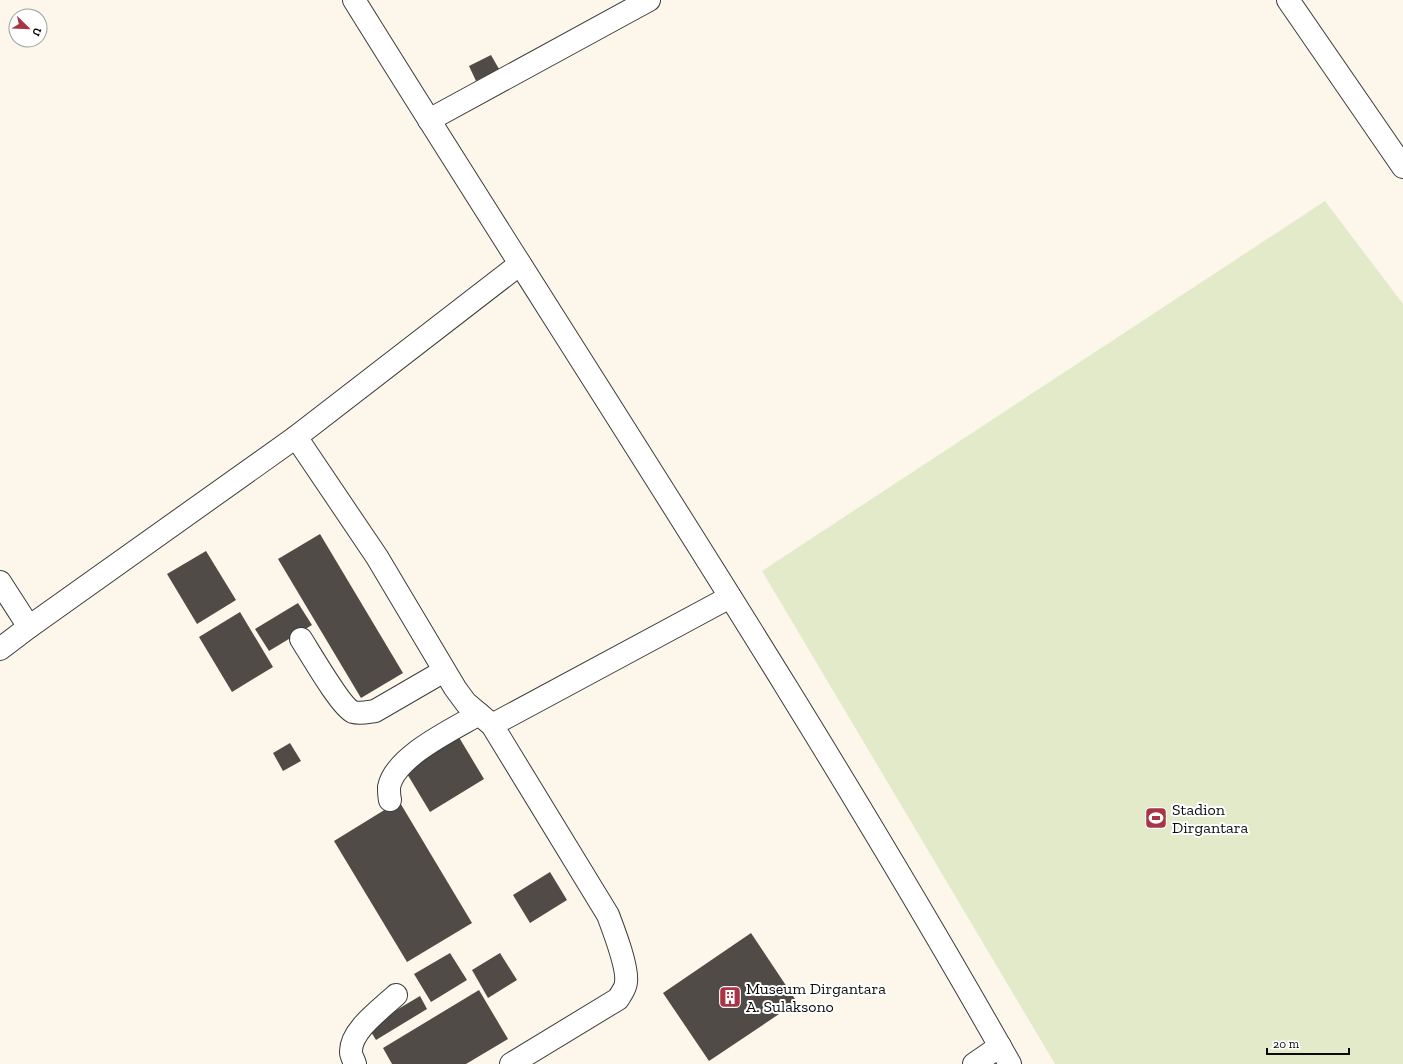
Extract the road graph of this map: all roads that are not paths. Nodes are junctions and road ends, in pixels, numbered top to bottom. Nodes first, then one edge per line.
1 (354, 0) edge
2 (649, 0) edge
3 (1288, 0) edge
4 (429, 120) junction
5 (1403, 167) edge
6 (520, 264) junction
7 (296, 437) junction
8 (0, 582) edge
9 (730, 597) junction
10 (29, 627) junction
11 (301, 639) dead end
12 (0, 649) edge
13 (444, 671) junction
14 (486, 720) junction
15 (390, 800) dead end
16 (396, 995) dead end
17 (1005, 1055) edge
18 (355, 1064) edge
19 (511, 1064) edge
20 (974, 1064) edge

1 - 4 street
2 - 4 street
3 - 5 street
4 - 6 street
6 - 7 street
6 - 9 street
7 - 10 street
7 - 13 street
8 - 10 street
9 - 14 street
9 - 17 street
10 - 12 street
11 - 13 street
13 - 14 street
14 - 15 street
14 - 19 street
16 - 18 street
17 - 20 street

